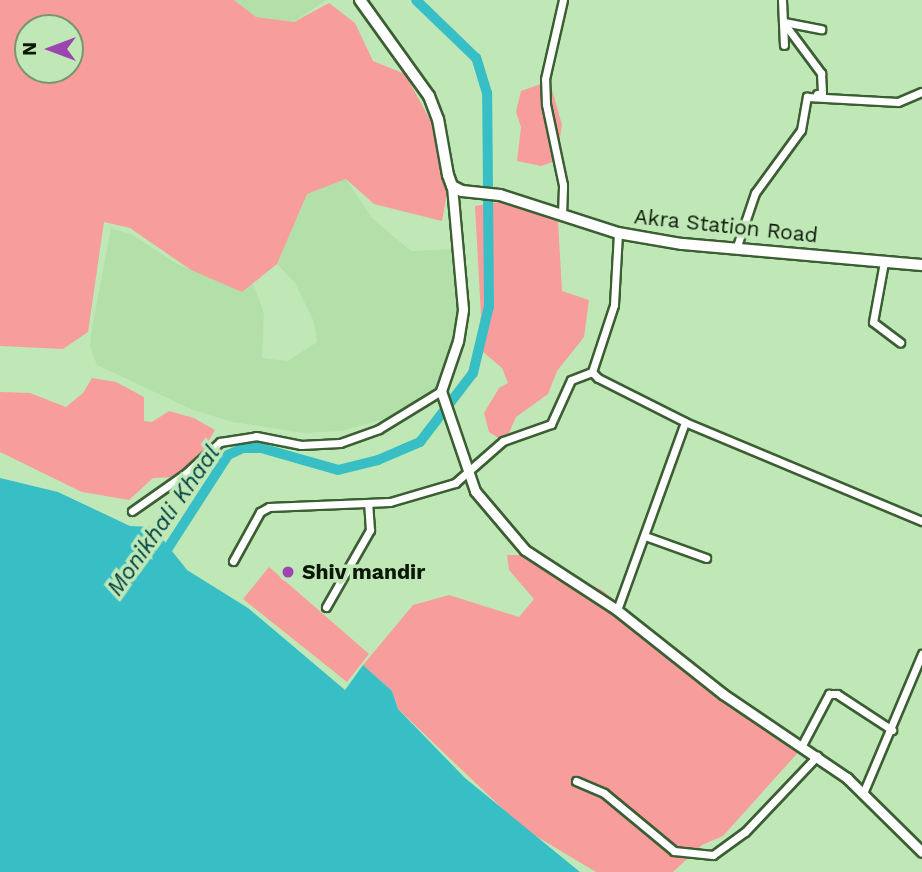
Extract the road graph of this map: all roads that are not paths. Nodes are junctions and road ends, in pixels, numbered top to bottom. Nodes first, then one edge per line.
1 (360, 0) edge
2 (563, 0) edge
3 (782, 0) edge
4 (783, 22) junction
5 (821, 29) dead end
6 (784, 45) dead end
7 (922, 92) edge
8 (817, 94) junction
9 (453, 187) junction
10 (562, 215) junction
11 (618, 233) junction
12 (736, 249) junction
13 (884, 262) junction
14 (922, 265) edge
15 (900, 342) dead end
16 (592, 372) junction
17 (441, 391) junction
18 (685, 422) junction
19 (466, 472) junction
20 (368, 504) junction
21 (132, 511) dead end
22 (922, 521) edge
23 (645, 536) junction
24 (706, 558) dead end
25 (233, 561) dead end
26 (326, 607) dead end
27 (617, 610) junction
28 (922, 654) edge
29 (892, 730) junction
30 (802, 745) junction
31 (817, 756) junction
32 (576, 780) dead end
33 (864, 791) junction
34 (922, 852) edge

1 - 9 main road
2 - 10 street
3 - 4 street
4 - 5 street
4 - 6 street
4 - 8 street
7 - 8 street
8 - 12 street
9 - 10 main road, Akra Station Road
9 - 17 street
10 - 11 main road, Akra Station Road
11 - 12 main road, Akra Station Road
11 - 16 street
12 - 13 main road, Akra Station Road
13 - 14 main road, Akra Station Road
13 - 15 street
16 - 18 street
16 - 19 street
17 - 19 street
17 - 21 street
18 - 22 street
18 - 23 street
19 - 20 street
19 - 27 street
20 - 25 street
20 - 26 street
23 - 24 street
23 - 27 street
27 - 30 street
28 - 29 street
29 - 30 street
29 - 33 street
30 - 31 street
31 - 32 street
31 - 33 street
33 - 34 street

